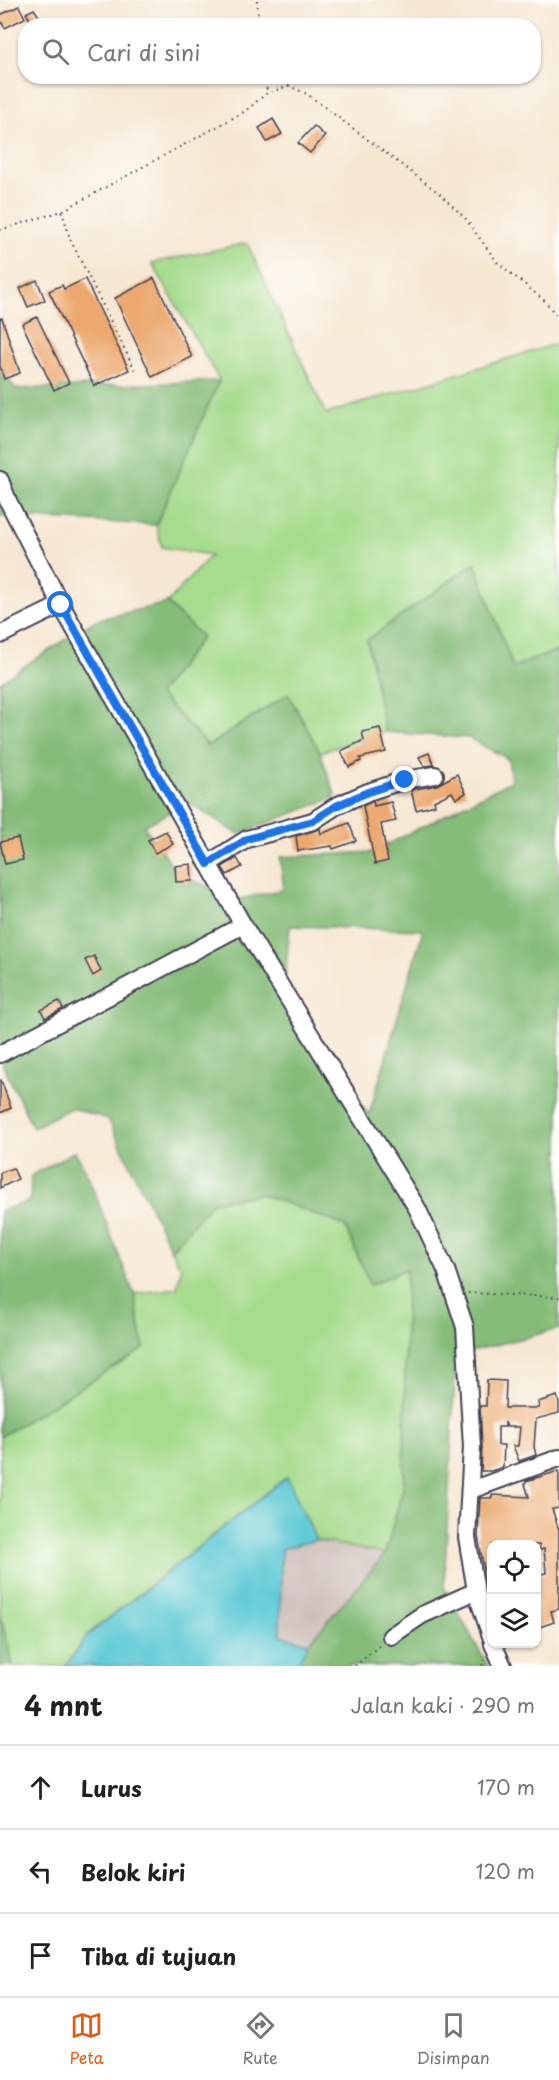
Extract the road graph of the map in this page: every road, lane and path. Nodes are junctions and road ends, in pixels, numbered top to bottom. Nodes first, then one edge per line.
1 (257, 0) edge
2 (258, 18) edge
3 (266, 84) edge
4 (267, 93) junction
5 (62, 211) junction
6 (0, 230) edge
7 (559, 319) edge
8 (135, 370) dead end
9 (0, 480) edge
10 (61, 605) junction
11 (0, 635) edge
12 (435, 775) dead end
13 (208, 864) junction
14 (243, 926) junction
15 (0, 1054) edge
16 (453, 1293) junction
17 (559, 1298) edge
18 (559, 1458) edge
19 (471, 1490) junction
20 (476, 1591) junction
21 (487, 1626) edge
22 (391, 1636) joint
23 (495, 1648) edge
24 (355, 1666) edge
25 (503, 1666) edge

1 - 2 path
3 - 4 path
4 - 5 path
4 - 7 path
5 - 6 path
5 - 8 path
9 - 10 street
10 - 11 street
10 - 13 street
12 - 13 street
13 - 14 street
14 - 15 street
14 - 16 street
16 - 17 path
16 - 19 street
18 - 19 street
19 - 20 street
20 - 21 street
20 - 22 street
22 - 24 path
23 - 25 street

